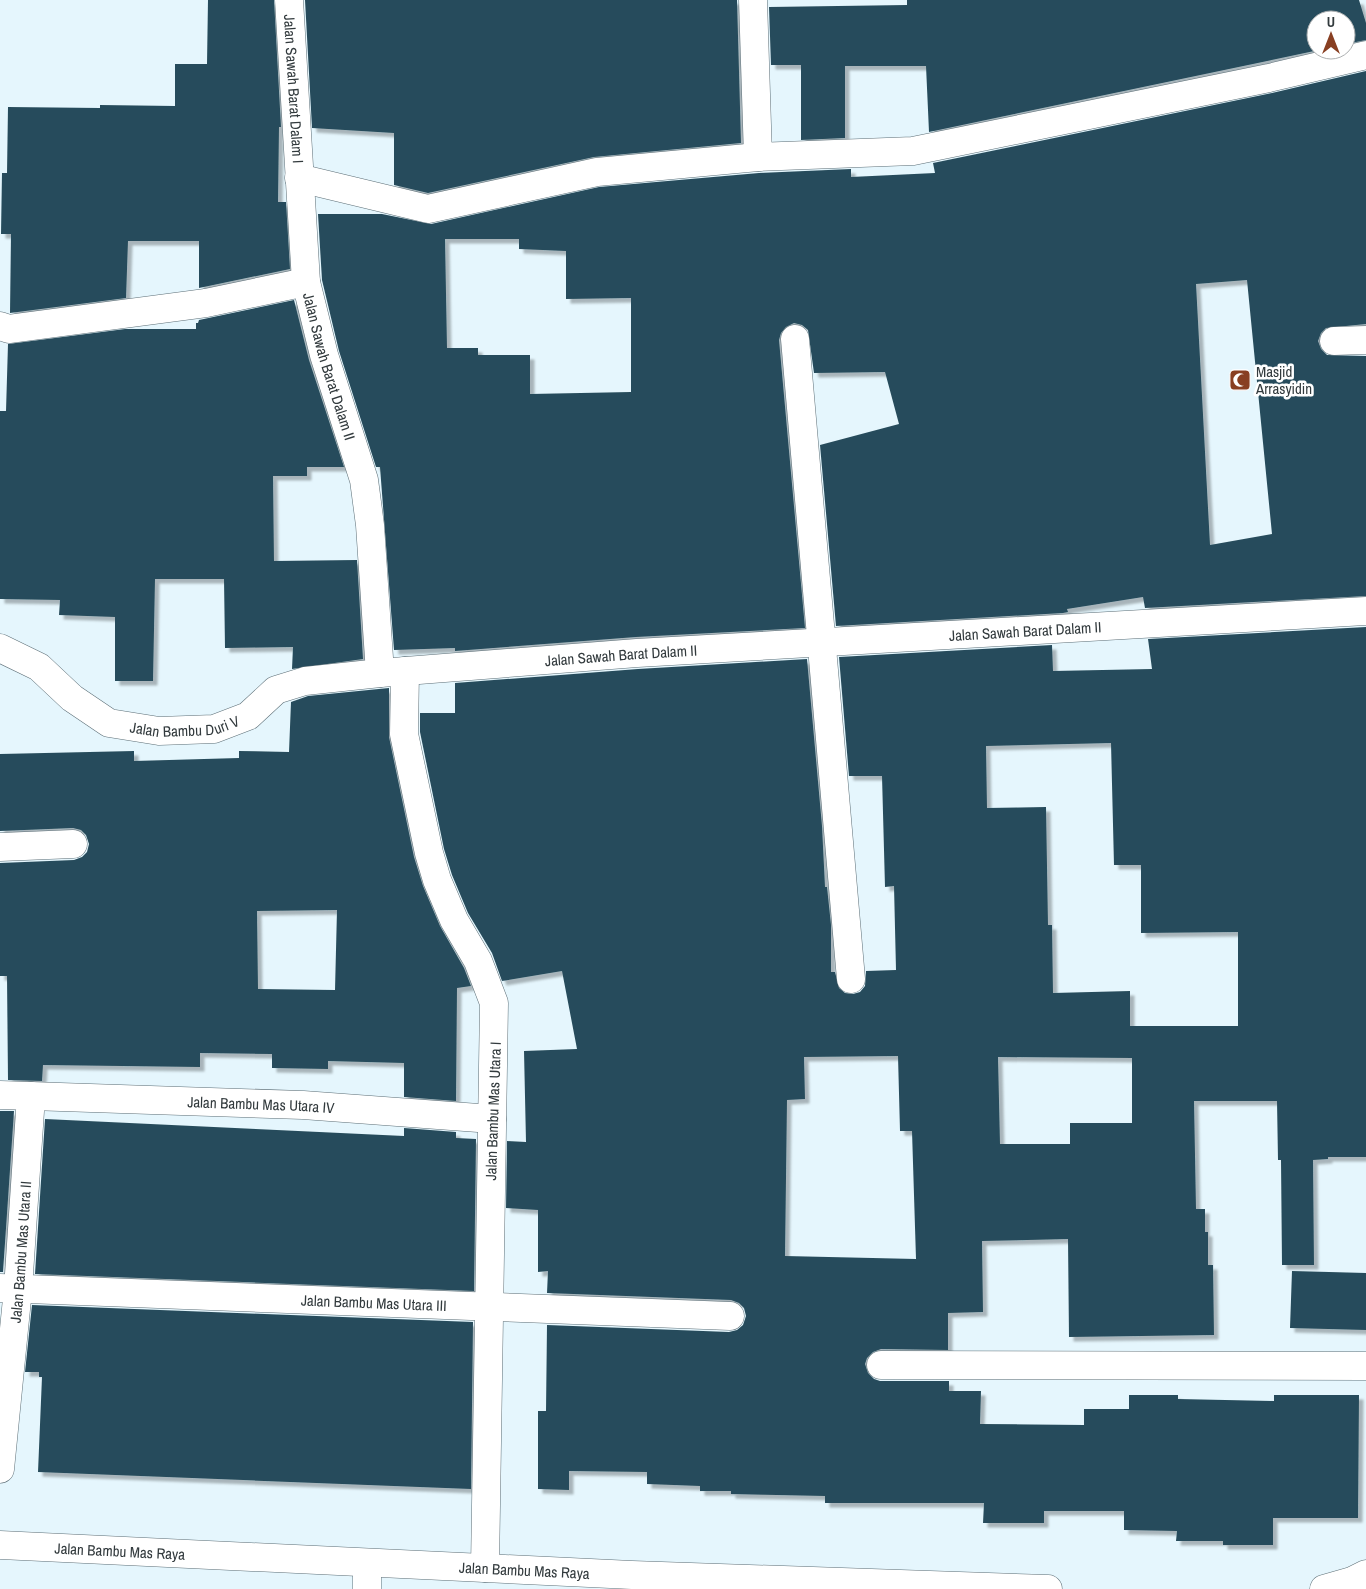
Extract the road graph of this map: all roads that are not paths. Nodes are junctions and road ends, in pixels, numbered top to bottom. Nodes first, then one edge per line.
1 (289, 0) edge
2 (753, 0) edge
3 (1366, 54) edge
4 (758, 157) junction
5 (299, 178) junction
6 (306, 282) junction
7 (0, 326) edge
8 (795, 339) dead end
9 (1366, 340) edge
10 (1334, 341) dead end
11 (1366, 610) edge
12 (823, 641) junction
13 (0, 648) edge
14 (392, 672) junction
15 (73, 844) dead end
16 (0, 847) edge
17 (851, 979) dead end
18 (0, 1095) edge
19 (31, 1096) junction
20 (492, 1119) junction
21 (9, 1289) edge
22 (488, 1305) junction
23 (730, 1316) dead end
24 (881, 1365) dead end
25 (1366, 1366) edge
26 (0, 1469) edge
27 (0, 1545) edge
28 (485, 1568) junction
29 (1366, 1574) edge
30 (367, 1576) edge
31 (632, 1582) edge
32 (1048, 1589) edge
33 (1324, 1589) edge

1 - 5 street, Jalan Sawah Barat Dalam I
2 - 4 street
3 - 4 street
4 - 5 street
5 - 6 street, Jalan Sawah Barat Dalam II
6 - 7 street
6 - 14 street, Jalan Sawah Barat Dalam II
8 - 12 street
9 - 10 street
11 - 12 street, Jalan Sawah Barat Dalam II
12 - 14 street, Jalan Sawah Barat Dalam II
12 - 17 street
13 - 14 street, Jalan Bambu Duri V
14 - 20 street, Jalan Bambu Mas Utara I
15 - 16 street
18 - 19 street, Jalan Bambu Mas Utara IV
19 - 20 street, Jalan Bambu Mas Utara IV
19 - 21 street, Jalan Bambu Mas Utara II
20 - 22 street, Jalan Bambu Mas Utara I
21 - 22 street, Jalan Bambu Mas Utara III
21 - 26 street, Jalan Bambu Mas Utara II
22 - 23 street, Jalan Bambu Mas Utara III
22 - 28 street, Jalan Bambu Mas Utara I
24 - 25 street
27 - 30 street, Jalan Bambu Mas Raya
28 - 30 street, Jalan Bambu Mas Raya
28 - 31 street, Jalan Bambu Mas Raya
29 - 33 street
31 - 32 street, Jalan Bambu Mas Raya

